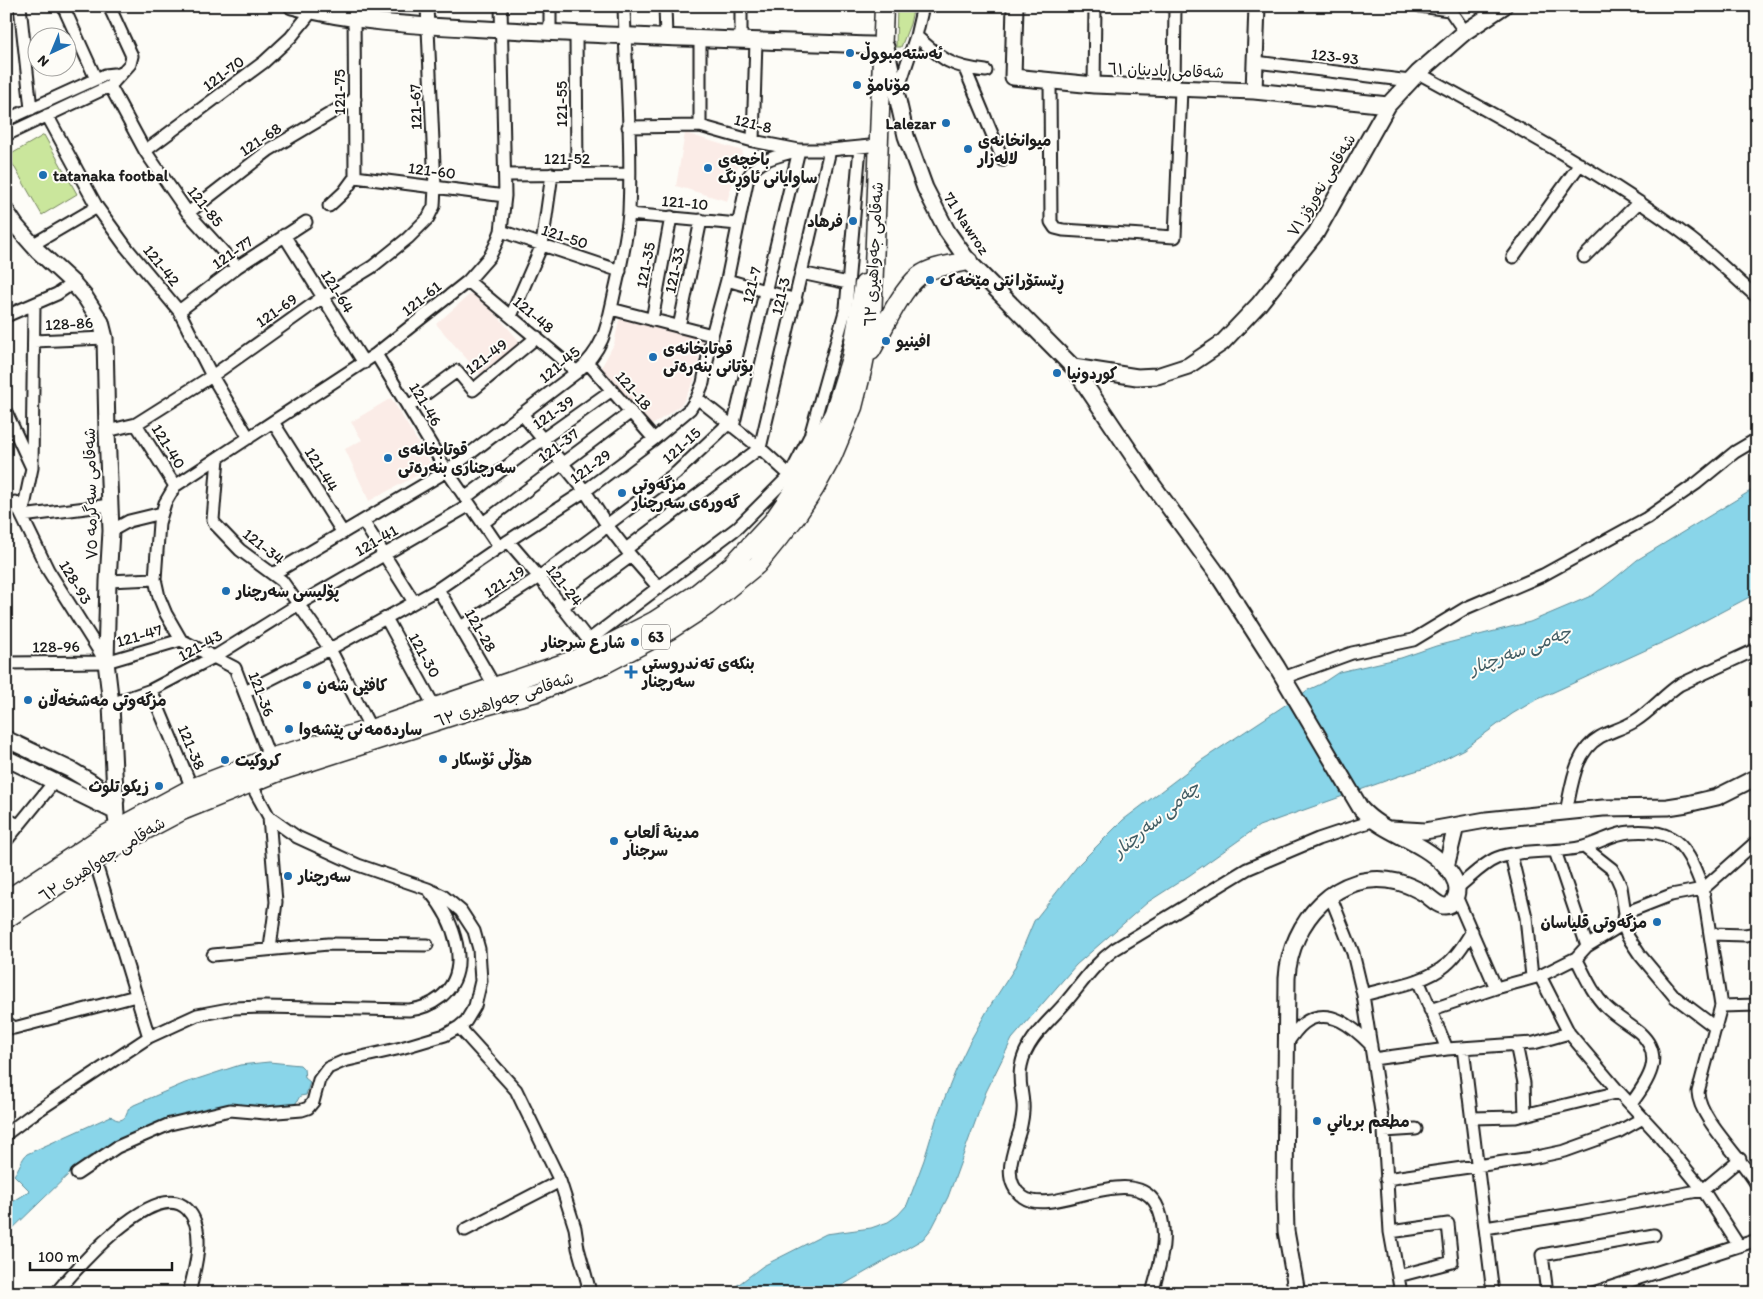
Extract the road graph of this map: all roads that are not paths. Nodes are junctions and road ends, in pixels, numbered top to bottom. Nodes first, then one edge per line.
1 (20, 6) edge
2 (63, 6) edge
3 (109, 6) edge
4 (292, 6) edge
5 (427, 6) edge
6 (501, 6) edge
7 (550, 6) edge
8 (624, 6) edge
9 (665, 6) edge
10 (741, 6) edge
11 (872, 6) edge
12 (884, 6) edge
13 (923, 6) edge
14 (1014, 6) edge
15 (1096, 6) edge
16 (1175, 6) edge
17 (1257, 6) edge
18 (1420, 6) edge
19 (1504, 6) edge
20 (1448, 8) edge
21 (312, 11) junction
22 (355, 12) edge
23 (428, 26) junction
24 (501, 29) junction
25 (550, 32) junction
26 (1465, 32) junction
27 (576, 34) junction
28 (625, 35) junction
29 (916, 36) junction
30 (666, 37) junction
31 (700, 38) junction
32 (878, 39) junction
33 (749, 40) junction
34 (1256, 62) junction
35 (965, 69) junction
36 (986, 71) dead end
37 (119, 75) junction
38 (1414, 77) junction
39 (96, 79) junction
40 (1050, 82) junction
41 (1094, 85) junction
42 (110, 86) junction
43 (1178, 89) junction
44 (883, 91) junction
45 (1254, 91) junction
46 (355, 99) junction
47 (1388, 105) junction
48 (31, 109) junction
49 (47, 115) junction
50 (6, 120) edge
51 (628, 126) junction
52 (700, 126) junction
53 (6, 136) edge
54 (753, 141) junction
55 (865, 146) junction
56 (799, 150) junction
57 (830, 150) junction
58 (145, 151) junction
59 (1004, 160) dead end
60 (1580, 164) junction
61 (552, 174) junction
62 (578, 174) junction
63 (629, 174) junction
64 (505, 175) junction
65 (356, 177) junction
66 (435, 187) junction
67 (505, 196) junction
68 (1638, 202) junction
69 (329, 206) dead end
70 (97, 207) junction
71 (6, 211) edge
72 (188, 213) junction
73 (629, 214) junction
74 (671, 217) junction
75 (701, 220) junction
76 (306, 222) dead end
77 (738, 224) junction
78 (501, 231) junction
79 (284, 235) junction
80 (32, 245) junction
81 (542, 245) junction
82 (1513, 257) dead end
83 (1584, 257) dead end
84 (968, 261) junction
85 (237, 267) junction
86 (620, 271) junction
87 (801, 273) junction
88 (727, 280) junction
89 (468, 281) junction
90 (73, 283) junction
91 (848, 283) junction
92 (766, 292) junction
93 (323, 297) junction
94 (1757, 297) edge
95 (796, 300) junction
96 (34, 305) junction
97 (611, 309) junction
98 (179, 311) junction
99 (6, 316) edge
100 (511, 316) junction
101 (652, 320) junction
102 (679, 327) junction
103 (712, 335) junction
104 (537, 337) junction
105 (105, 338) junction
106 (34, 341) junction
107 (376, 354) junction
108 (364, 363) junction
109 (588, 363) junction
110 (863, 367) junction
111 (1074, 367) junction
112 (577, 372) junction
113 (212, 376) junction
114 (612, 390) junction
115 (698, 398) junction
116 (408, 407) junction
117 (6, 412) edge
118 (631, 412) junction
119 (522, 414) junction
120 (273, 422) junction
121 (136, 424) junction
122 (731, 425) junction
123 (106, 431) junction
124 (249, 438) junction
125 (542, 439) junction
126 (654, 439) junction
127 (1757, 439) edge
128 (760, 448) junction
129 (218, 458) junction
130 (561, 463) junction
131 (32, 468) junction
132 (447, 471) junction
133 (794, 479) junction
134 (175, 486) junction
135 (585, 491) junction
136 (468, 501) junction
137 (16, 502) edge
138 (110, 505) junction
139 (162, 513) junction
140 (22, 516) junction
141 (363, 521) junction
142 (483, 523) junction
143 (607, 525) junction
144 (111, 531) junction
145 (343, 533) junction
146 (503, 544) junction
147 (628, 553) junction
148 (385, 554) junction
149 (273, 574) junction
150 (539, 577) junction
151 (155, 579) junction
152 (108, 581) junction
153 (659, 588) junction
154 (438, 589) junction
155 (414, 602) junction
156 (299, 604) junction
157 (562, 607) junction
158 (386, 618) junction
159 (461, 627) junction
160 (181, 640) junction
161 (592, 645) junction
162 (330, 649) junction
163 (1757, 649) edge
164 (214, 657) junction
165 (106, 662) junction
166 (6, 663) edge
167 (1285, 680) junction
168 (495, 687) junction
169 (151, 690) junction
170 (245, 692) junction
171 (111, 704) junction
172 (435, 708) junction
173 (371, 729) junction
174 (10, 741) edge
175 (7, 758) edge
176 (272, 766) junction
177 (1757, 777) edge
178 (54, 782) junction
179 (250, 782) junction
180 (192, 788) junction
181 (1566, 812) junction
182 (269, 817) junction
183 (6, 819) edge
184 (119, 820) junction
185 (1372, 821) junction
186 (19, 825) junction
187 (1456, 826) junction
188 (1386, 829) junction
189 (6, 841) edge
190 (1757, 841) edge
191 (1584, 847) junction
192 (1555, 851) junction
193 (1511, 855) junction
194 (95, 861) junction
195 (1446, 867) junction
196 (428, 889) junction
197 (1703, 889) junction
198 (1457, 892) junction
199 (1330, 895) junction
200 (6, 900) edge
201 (1624, 918) junction
202 (6, 919) edge
203 (1472, 931) junction
204 (1757, 933) edge
205 (1711, 934) junction
206 (427, 945) dead end
207 (1587, 946) junction
208 (270, 948) junction
209 (213, 955) dead end
210 (1576, 958) junction
211 (1536, 976) junction
212 (1418, 980) junction
213 (1496, 988) junction
214 (1363, 994) junction
215 (136, 996) junction
216 (1757, 1005) edge
217 (1722, 1006) junction
218 (1430, 1010) junction
219 (6, 1022) edge
220 (459, 1027) junction
221 (1716, 1028) junction
222 (1569, 1033) junction
223 (149, 1038) junction
224 (1286, 1044) junction
225 (1516, 1044) junction
226 (1371, 1045) junction
227 (1464, 1048) junction
228 (1447, 1049) junction
229 (1373, 1059) junction
230 (1619, 1092) junction
231 (1631, 1104) junction
232 (1525, 1115) junction
233 (1472, 1118) junction
234 (1643, 1118) junction
235 (1416, 1129) dead end
236 (1384, 1132) junction
237 (6, 1134) edge
238 (1740, 1159) junction
239 (1478, 1166) junction
240 (77, 1174) dead end
241 (1386, 1179) junction
242 (560, 1181) junction
243 (1757, 1185) edge
244 (1703, 1190) junction
245 (1485, 1228) junction
246 (465, 1230) dead end
247 (1390, 1232) junction
248 (1654, 1235) dead end
249 (1757, 1240) edge
250 (1739, 1246) junction
251 (1398, 1276) junction
252 (588, 1288) dead end
253 (56, 1293) edge
254 (189, 1293) edge
255 (1152, 1293) edge
256 (1297, 1293) edge
257 (1401, 1293) edge
258 (1493, 1293) edge
259 (1547, 1293) edge
260 (1593, 1293) edge

1 - 48 street
2 - 39 street
3 - 37 street
4 - 21 street
5 - 23 street, 121-67
6 - 24 street, 121-61
7 - 25 street
8 - 28 street, 121-45
9 - 30 street
10 - 33 street
11 - 32 main road, شەقامی جەواهیری ٦٣ / 63
12 - 32 main road, شەقامی جەواهیری ٦٣ / 63
13 - 29 street
14 - 40 street, شەقامی بادینان ٦١
15 - 41 street
16 - 43 street
17 - 34 street
18 - 20 street
19 - 26 street, شەقامی نەورۆز ٧١
20 - 26 street
21 - 22 street
21 - 58 street, 121-70
22 - 23 street
22 - 46 street, 121-75
23 - 24 street
23 - 66 street, 121-67
24 - 25 street
24 - 64 street, 121-61
25 - 27 street
26 - 38 street, شەقامی نەورۆز ٧١
27 - 28 street
27 - 62 street, 121-55
28 - 30 street
28 - 51 street, 121-45
29 - 35 street
29 - 44 street
30 - 31 street
31 - 33 street
31 - 52 street
32 - 33 street
32 - 44 main road, شەقامی جەواهیری ٦٣ / 63
33 - 54 street
34 - 38 street, 123-93
34 - 45 street
35 - 36 street
35 - 59 street
37 - 39 street
37 - 42 street
38 - 47 street, شەقامی نەورۆز ٧١
38 - 60 street
39 - 48 street
40 - 41 street, شەقامی بادینان ٦١
40 - 43 street
41 - 43 street, شەقامی بادینان ٦١
42 - 49 street
42 - 58 street, 121-85
43 - 45 street, شەقامی بادینان ٦١
44 - 55 main road, شەقامی جەواهیری ٦٣ / 63
44 - 84 street, 71 Nawroz
44 - 110 main road, شەقامی جەواهیری ٦٣ / 63
45 - 47 street, شەقامی بادینان ٦١
46 - 65 street, 121-75
46 - 72 street, 121-68
47 - 111 street, شەقامی نەورۆز ٧١
48 - 50 street
49 - 53 street
49 - 70 street, 121-42
51 - 52 street, 121-8
51 - 63 street, 121-45
52 - 54 street, 121-8
54 - 56 street, 121-8
55 - 57 street, 121-8
55 - 91 street
55 - 133 main road, شەقامی جەواهیری ٦٣ / 63
56 - 57 street, 121-8
56 - 77 street, 121-29
56 - 92 street, 121-7
57 - 87 street, 121-3
58 - 72 street, 121-85
60 - 68 street
60 - 82 street
61 - 62 street, 121-52
61 - 64 street, 121-52
61 - 81 street, 121-49
62 - 63 street, 121-52
63 - 73 street, 121-45
64 - 67 street, 121-61
65 - 66 street, 121-60
65 - 69 street
66 - 67 street, 121-60
66 - 93 street, 121-69
67 - 78 street, 121-61
68 - 83 street
68 - 94 street
70 - 80 street
70 - 98 street, 121-42
71 - 80 street, شەقامی سەگرمە ٧٥
72 - 85 street, 121-85
73 - 74 street, 121-10
73 - 86 street, 121-45
74 - 75 street, 121-10
74 - 101 street, 121-35
75 - 77 street, 121-10
75 - 102 street, 121-33
76 - 79 street, 121-77
77 - 88 street, 121-29
78 - 81 street, 121-50
78 - 89 street, 121-61
79 - 85 street, 121-77
79 - 93 street, 121-64
80 - 90 street, شەقامی سەگرمە ٧٥
81 - 86 street, 121-50
81 - 100 street, 121-49
84 - 110 main road
84 - 111 street, 71 Nawroz
85 - 98 street, 121-77
86 - 97 street, 121-45
87 - 91 street
87 - 95 street, 121-3
88 - 92 street
88 - 103 street, 121-29
89 - 100 street, 121-48
89 - 107 street, 121-61
90 - 96 street
90 - 105 street, شەقامی سەگرمە ٧٥
91 - 133 street
92 - 95 street
92 - 122 street, 121-7
93 - 108 street, 121-64
93 - 113 street, 121-69
95 - 128 street, 121-3
96 - 99 street
96 - 106 street
97 - 101 street
97 - 109 street, 121-45
98 - 113 street, 121-42
100 - 104 street, 121-48
101 - 102 street
102 - 103 street
103 - 115 street, 121-29
104 - 112 street, 121-48
104 - 116 street, 121-49
105 - 106 street, 128-86
105 - 123 street, شەقامی سەگرمە ٧٥
106 - 131 street
107 - 108 street, 121-61
107 - 116 street, 121-46
108 - 120 street, 121-61
109 - 112 street, 121-45
109 - 114 street, 121-18
110 - 176 main road, شەقامی جەواهیری ٦٣ / 63
111 - 167 street, 71 Nawroz
112 - 119 street, 121-45
113 - 121 street, 121-69
113 - 124 street, 121-42
114 - 118 street, 121-18
114 - 125 street, 121-39
115 - 122 street, 121-15
115 - 126 street, 121-29
116 - 132 street, 121-46
117 - 131 street
118 - 126 street, 121-18
118 - 130 street, 121-37
119 - 125 street
119 - 132 street, 121-45
120 - 124 street, 121-61
120 - 145 street, 121-44
121 - 123 street, 121-69
121 - 134 street, 121-40
122 - 128 street, 121-15
122 - 143 street, 121-15
123 - 138 street, شەقامی سەگرمە ٧٥
124 - 129 street, 121-61
125 - 130 street
125 - 136 street, 121-39
126 - 135 street, 121-29
127 - 167 street
128 - 133 street, 121-15
128 - 147 street
129 - 134 street, 121-61
129 - 149 street, 121-34
130 - 135 street
130 - 142 street, 121-37
131 - 137 street
132 - 136 street, 121-46
132 - 141 street, 121-45
133 - 153 street
133 - 161 main road, شەقامی جەواهیری ٦٣ / 63
134 - 139 street
135 - 143 street
135 - 146 street, 121-29
136 - 142 street, 121-24
136 - 148 street, 121-41
137 - 140 street
138 - 140 street
138 - 144 street, شەقامی سەگرمە ٧٥
139 - 144 street
139 - 151 street
140 - 165 street, 128-93
141 - 145 street, 121-45
141 - 148 street
142 - 146 street, 121-24
143 - 147 street
143 - 150 street, 121-15
144 - 152 street, شەقامی سەگرمە ٧٥
145 - 149 street, 121-45
146 - 150 street, 121-24
146 - 154 street, 121-29
147 - 153 street
147 - 157 street
148 - 155 street
148 - 156 street, 121-41
149 - 156 street, 121-34
150 - 157 street, 121-24
150 - 159 street, 121-19
151 - 152 street
151 - 160 street
152 - 165 street, شەقامی سەگرمە ٧٥
153 - 161 street
154 - 155 street, 121-29
154 - 159 street, 121-28
155 - 158 street, 121-29
156 - 162 street, 121-34
156 - 164 street, 121-43
157 - 161 street, 121-24
158 - 162 street, 121-29
158 - 172 street, 121-30
159 - 168 street, 121-28
160 - 164 street, 121-36
160 - 165 street, 121-47
161 - 168 main road, شەقامی جەواهیری ٦٣ / 63
162 - 170 street, 121-29
162 - 173 street, 121-34
163 - 181 street
164 - 169 street, 121-43
164 - 170 street, 121-36
165 - 166 street, 128-96
165 - 171 street, شەقامی سەگرمە ٧٥
167 - 185 street, 71 Nawroz
168 - 172 main road, شەقامی جەواهیری ٦٣ / 63
169 - 171 street, 121-43
169 - 180 street, 121-38
170 - 176 street, 121-36
171 - 184 street, شەقامی سەگرمە ٧٥
172 - 173 main road, شەقامی جەواهیری ٦٣ / 63
173 - 176 main road, شەقامی جەواهیری ٦٣ / 63
174 - 175 street
174 - 184 street
175 - 178 street
176 - 179 main road, شەقامی جەواهیری ٦٣ / 63
176 - 180 main road, شەقامی جەواهیری ٦٣ / 63
177 - 181 street
178 - 184 street
178 - 186 street
179 - 182 street
179 - 184 main road, شەقامی جەواهیری ٦٣ / 63
180 - 184 main road, شەقامی جەواهیری ٦٣ / 63
181 - 187 street
182 - 196 street
182 - 208 street
183 - 186 street
184 - 194 main road, شەقامی جەواهیری ٦٣ / 63
184 - 200 main road, شەقامی جەواهیری ٦٣ / 63
185 - 188 street, 71 Nawroz
185 - 255 street
186 - 189 street
187 - 188 street
187 - 195 street
188 - 195 street, 71 Nawroz
190 - 197 street
191 - 192 street
191 - 197 street
191 - 201 street
192 - 193 street
192 - 207 street
193 - 198 street
193 - 211 street
194 - 202 main road, شەقامی جەواهیری ٦٣ / 63
194 - 215 street
195 - 198 street
196 - 220 street
196 - 223 street
197 - 201 street
197 - 205 street
198 - 199 street
198 - 203 street
199 - 214 street
199 - 224 street
201 - 207 street
201 - 221 street
203 - 212 street
203 - 213 street
204 - 205 street
205 - 217 street
206 - 208 street
207 - 210 street
208 - 209 street
210 - 211 street
210 - 231 street
211 - 213 street
211 - 222 street
212 - 214 street
212 - 218 street
213 - 218 street
214 - 226 street
215 - 219 street
215 - 223 street
216 - 217 street
217 - 221 street
218 - 228 street
220 - 240 street
220 - 242 street
221 - 238 street
222 - 225 street
222 - 230 street
223 - 237 street
224 - 226 street
224 - 256 street
225 - 227 street
225 - 232 street
226 - 229 street
227 - 228 street
227 - 233 street
228 - 229 street
229 - 236 street
230 - 231 street
230 - 232 street
231 - 234 street
232 - 233 street
233 - 239 street
234 - 239 street
234 - 244 street
235 - 236 street
236 - 241 street
238 - 243 street
238 - 244 street
239 - 241 street
239 - 245 street
241 - 247 street
242 - 246 street
242 - 252 street
244 - 245 street
244 - 250 street
245 - 258 street
247 - 251 street
247 - 251 street
248 - 259 street
249 - 250 street
250 - 260 street
251 - 257 street
253 - 254 street

